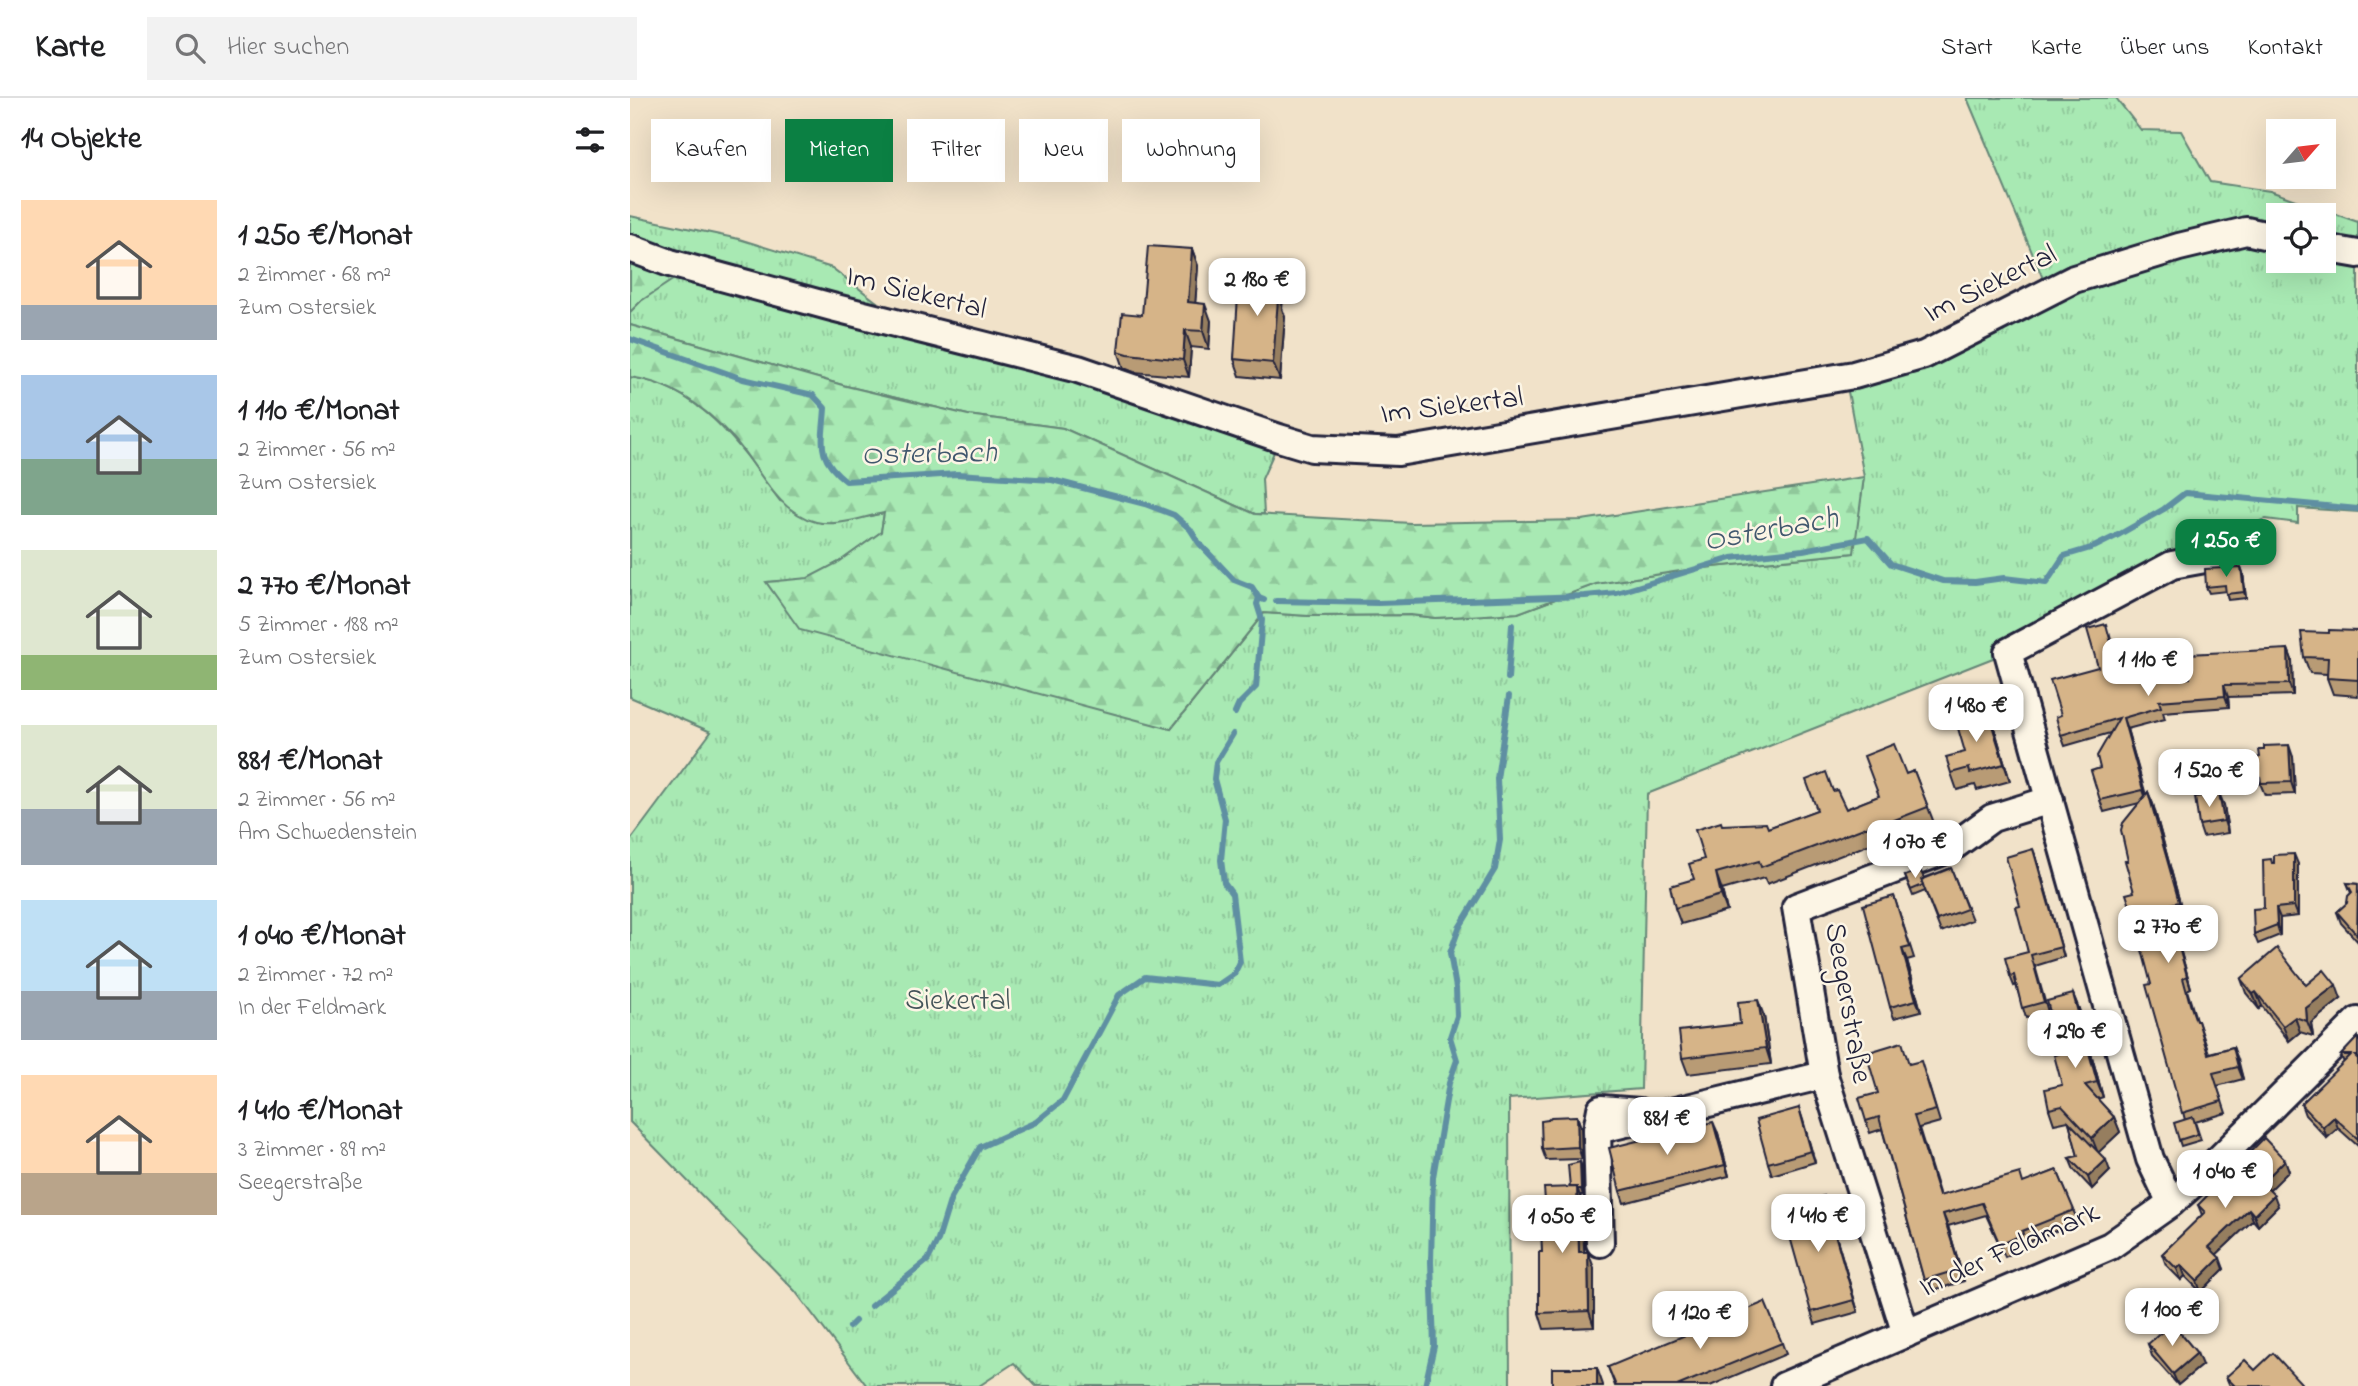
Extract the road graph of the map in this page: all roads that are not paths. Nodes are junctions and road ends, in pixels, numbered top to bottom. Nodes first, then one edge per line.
1 (2266, 235) edge
2 (630, 248) edge
3 (2336, 250) edge
4 (2358, 254) edge
5 (2216, 557) dead end
6 (2050, 800) junction
7 (2358, 1021) edge
8 (1824, 1075) junction
9 (2171, 1203) junction
10 (1600, 1243) dead end
11 (1906, 1334) junction
12 (1784, 1386) edge

1 - 2 street, Im Siekertal
3 - 4 street
5 - 6 street
6 - 8 street, Seegerstraße
6 - 9 street
7 - 9 street, In der Feldmark
8 - 10 street
8 - 11 street, Seegerstraße
9 - 11 street, In der Feldmark
11 - 12 street, In der Feldmark

